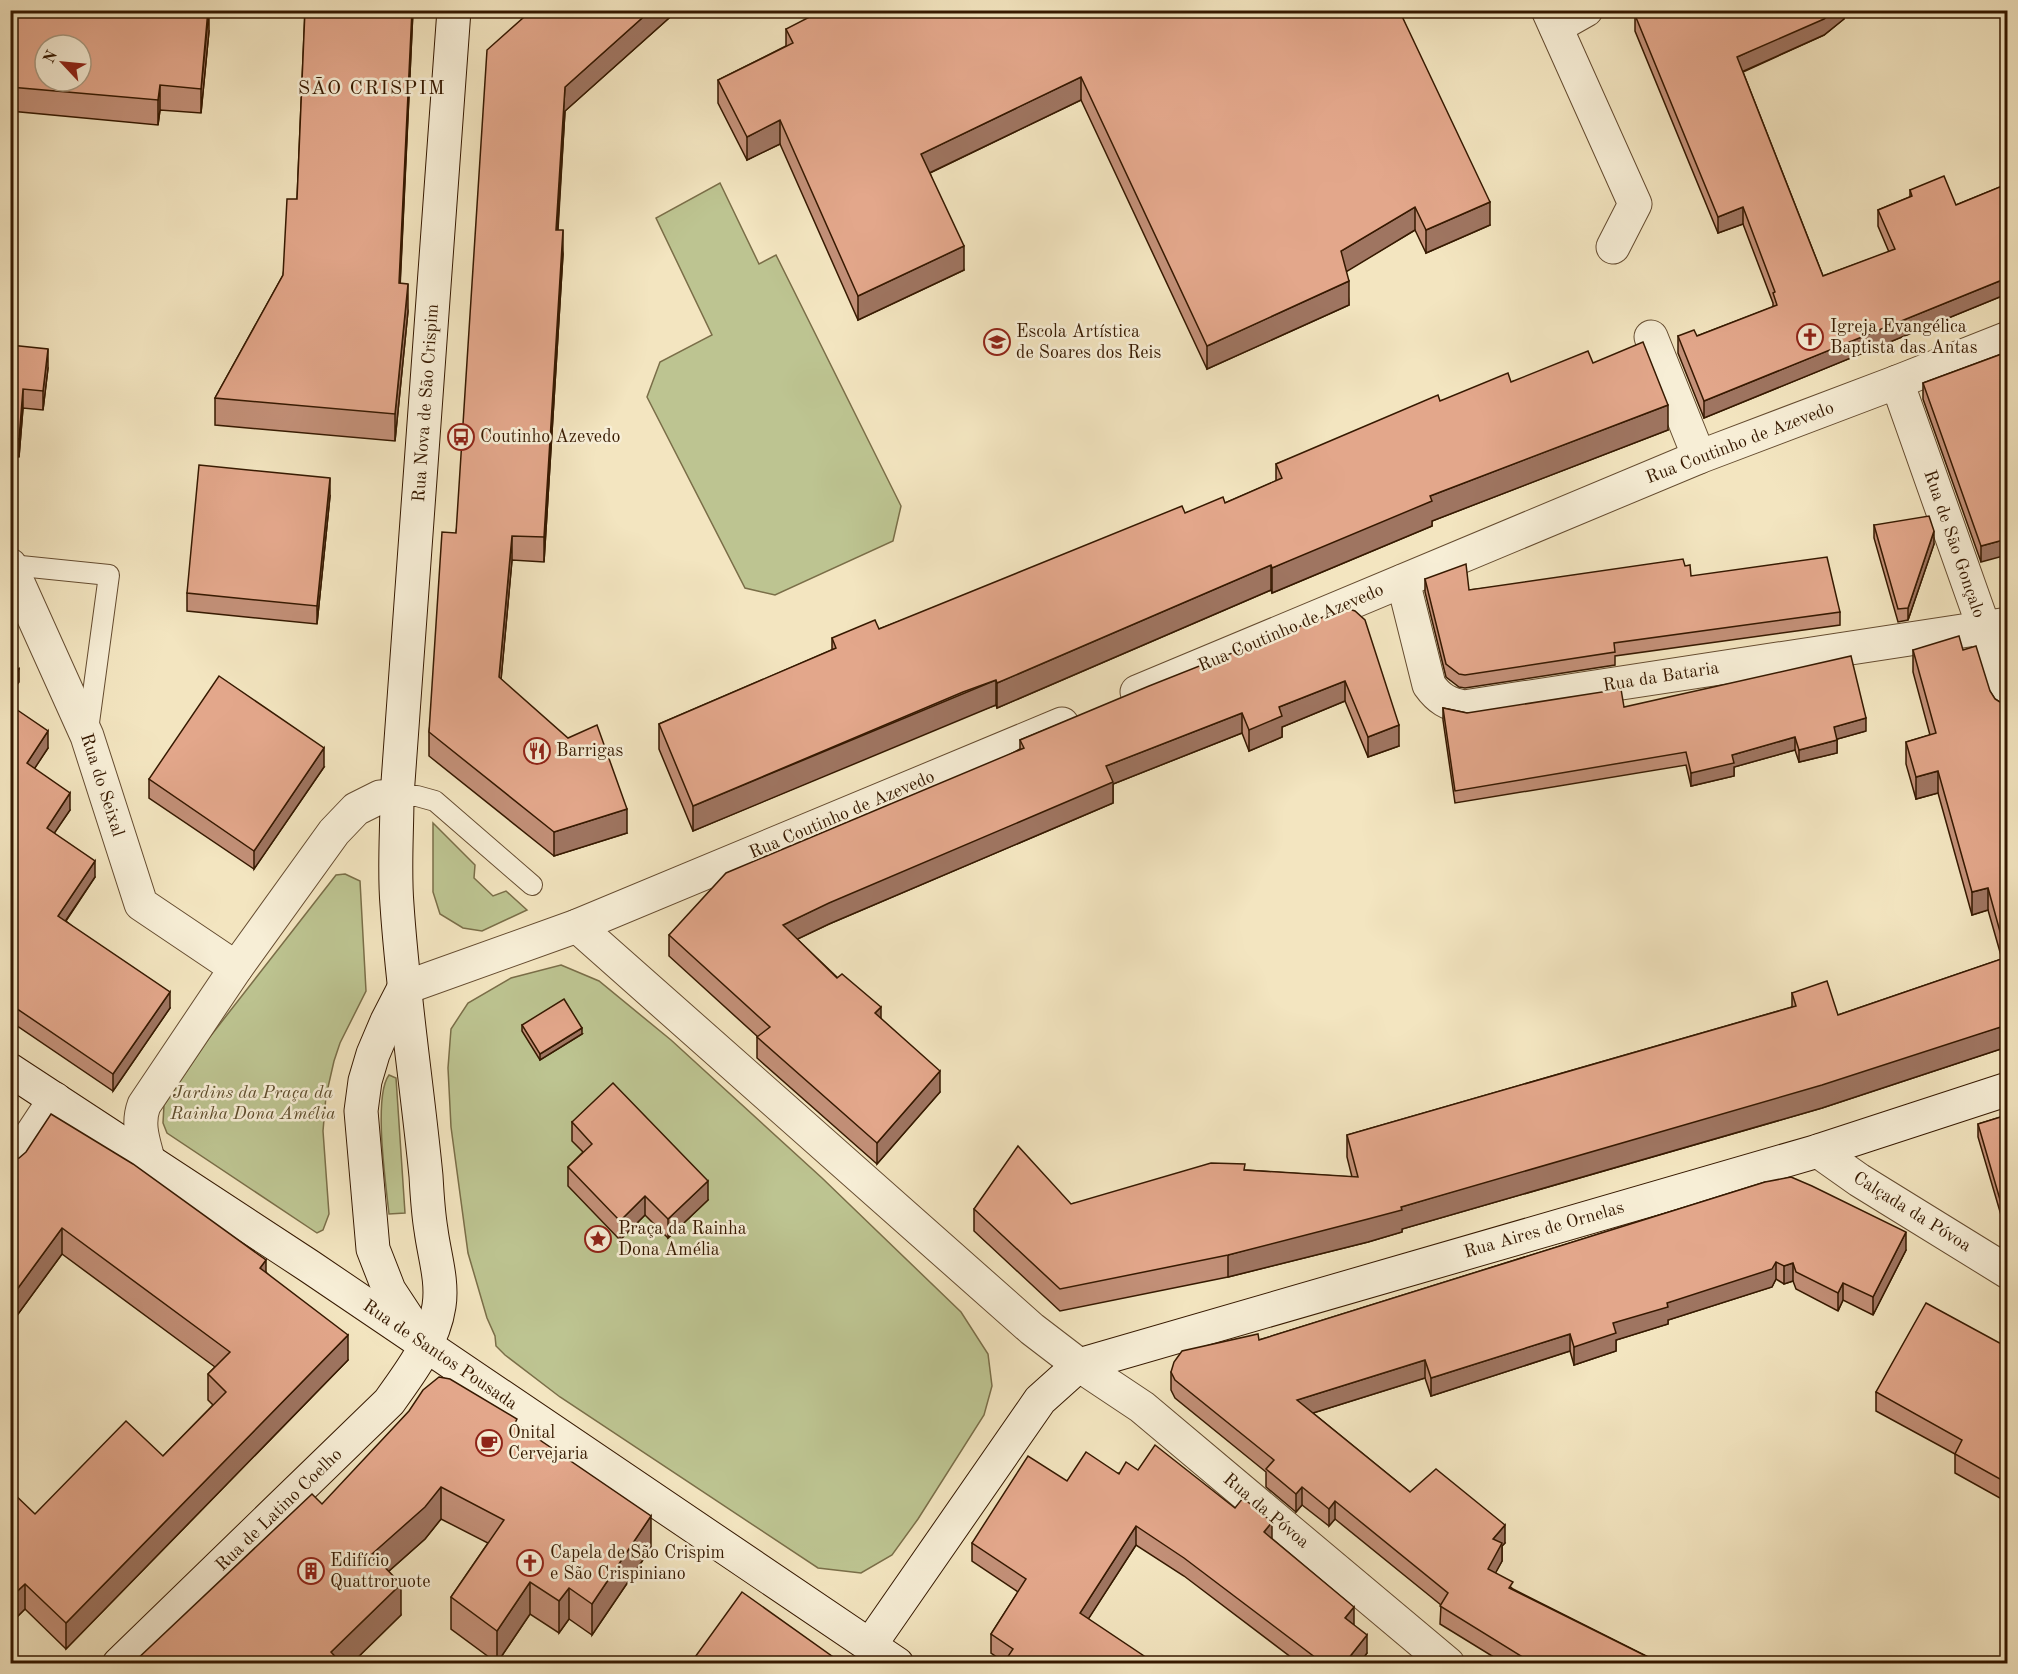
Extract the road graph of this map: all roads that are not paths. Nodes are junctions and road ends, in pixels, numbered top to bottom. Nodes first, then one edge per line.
1 (1586, 10) edge
2 (459, 15) edge
3 (1552, 19) edge
4 (1613, 247) dead end
5 (1651, 337) dead end
6 (2007, 338) edge
7 (1897, 382) junction
8 (1699, 457) junction
9 (11, 565) edge
10 (1402, 581) junction
11 (1996, 626) edge
12 (2007, 708) edge
13 (87, 736) junction
14 (398, 796) junction
15 (532, 885) dead end
16 (577, 926) junction
17 (236, 968) junction
18 (404, 988) junction
19 (10, 1070) edge
20 (2007, 1089) edge
21 (55, 1099) junction
22 (1818, 1150) junction
23 (148, 1159) junction
24 (10, 1167) edge
25 (2007, 1272) edge
26 (425, 1345) junction
27 (1079, 1365) junction
28 (870, 1645) junction
29 (119, 1664) edge
30 (897, 1664) edge
31 (1448, 1664) edge

1 - 3 street
2 - 14 street, Rua Nova de São Crispim
3 - 4 street
5 - 8 street
6 - 7 street, Rua Coutinho de Azevedo
7 - 8 street, Rua Coutinho de Azevedo
7 - 11 street, Rua de São Gonçalo
8 - 10 street, Rua Coutinho de Azevedo
9 - 13 street, Rua do Seixal
9 - 13 lane
10 - 11 street, Rua da Bataria
10 - 16 street, Rua Coutinho de Azevedo
11 - 12 street, Rua de São Gonçalo
13 - 17 street, Rua do Seixal
14 - 15 lane
14 - 17 street
14 - 18 street
16 - 18 street
16 - 27 street
17 - 23 street
18 - 26 street
18 - 26 street
19 - 21 street, Rua de Santos Pousada
20 - 22 street, Rua Aires de Ornelas
21 - 23 street, Rua de Santos Pousada
21 - 24 street
22 - 25 street, Calçada da Póvoa
22 - 27 street, Rua Aires de Ornelas
23 - 26 street, Rua de Santos Pousada
26 - 28 street, Rua de Santos Pousada
26 - 29 street, Rua de Latino Coelho
27 - 28 street
27 - 31 street, Rua da Póvoa
28 - 30 street, Rua de Santos Pousada

